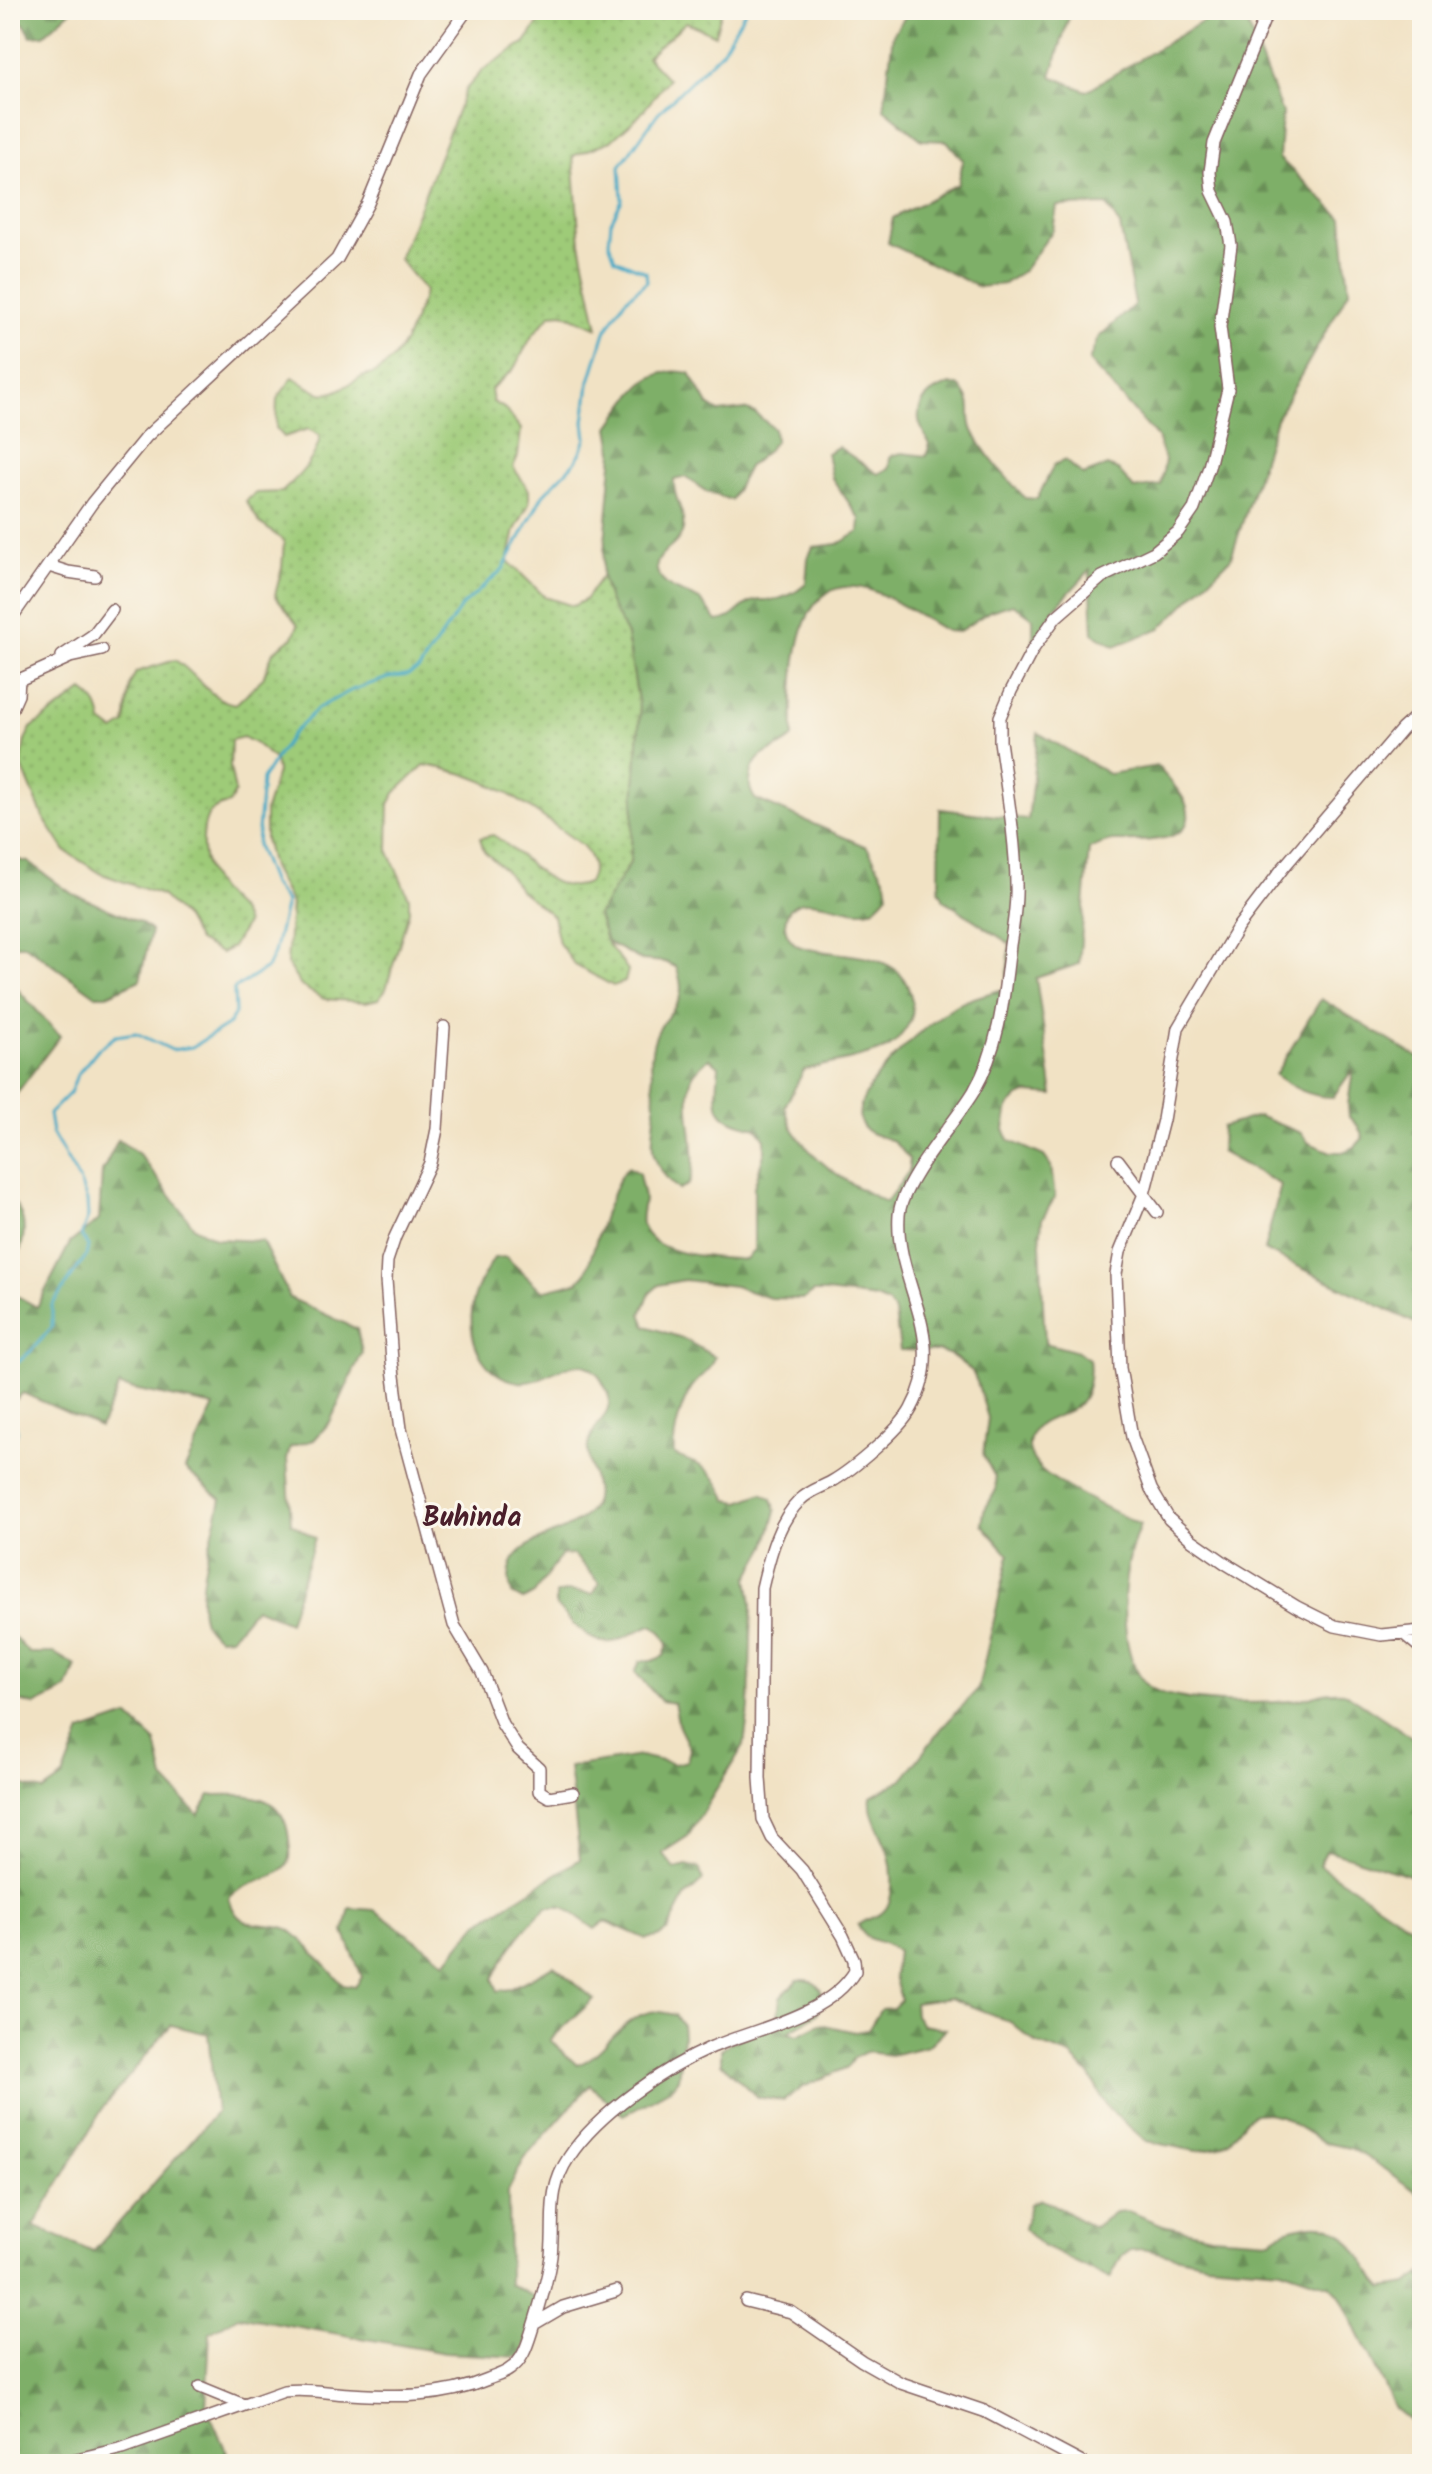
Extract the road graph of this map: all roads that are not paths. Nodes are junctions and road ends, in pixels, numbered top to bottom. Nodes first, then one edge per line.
1 (467, 10) edge
2 (1268, 10) edge
3 (49, 566) junction
4 (95, 576) dead end
5 (112, 610) dead end
6 (10, 620) edge
7 (102, 650) dead end
8 (52, 664) junction
9 (15, 682) edge
10 (1422, 711) edge
11 (10, 713) edge
12 (444, 1027) dead end
13 (1118, 1160) dead end
14 (1144, 1194) junction
15 (1157, 1212) dead end
16 (1422, 1631) edge
17 (1404, 1634) junction
18 (1422, 1649) edge
19 (573, 1793) dead end
20 (616, 2291) dead end
21 (746, 2301) dead end
22 (534, 2324) junction
23 (200, 2387) dead end
24 (244, 2405) junction
25 (56, 2464) edge
26 (1084, 2464) edge

1 - 3 street
2 - 22 street
3 - 4 street
3 - 6 street
5 - 8 street
7 - 8 street
8 - 9 street
9 - 11 street
10 - 14 street
12 - 19 street
13 - 14 street
14 - 15 street
14 - 17 street
16 - 17 street
17 - 18 street
20 - 22 street
21 - 26 street
22 - 24 street
23 - 24 street
24 - 25 street

